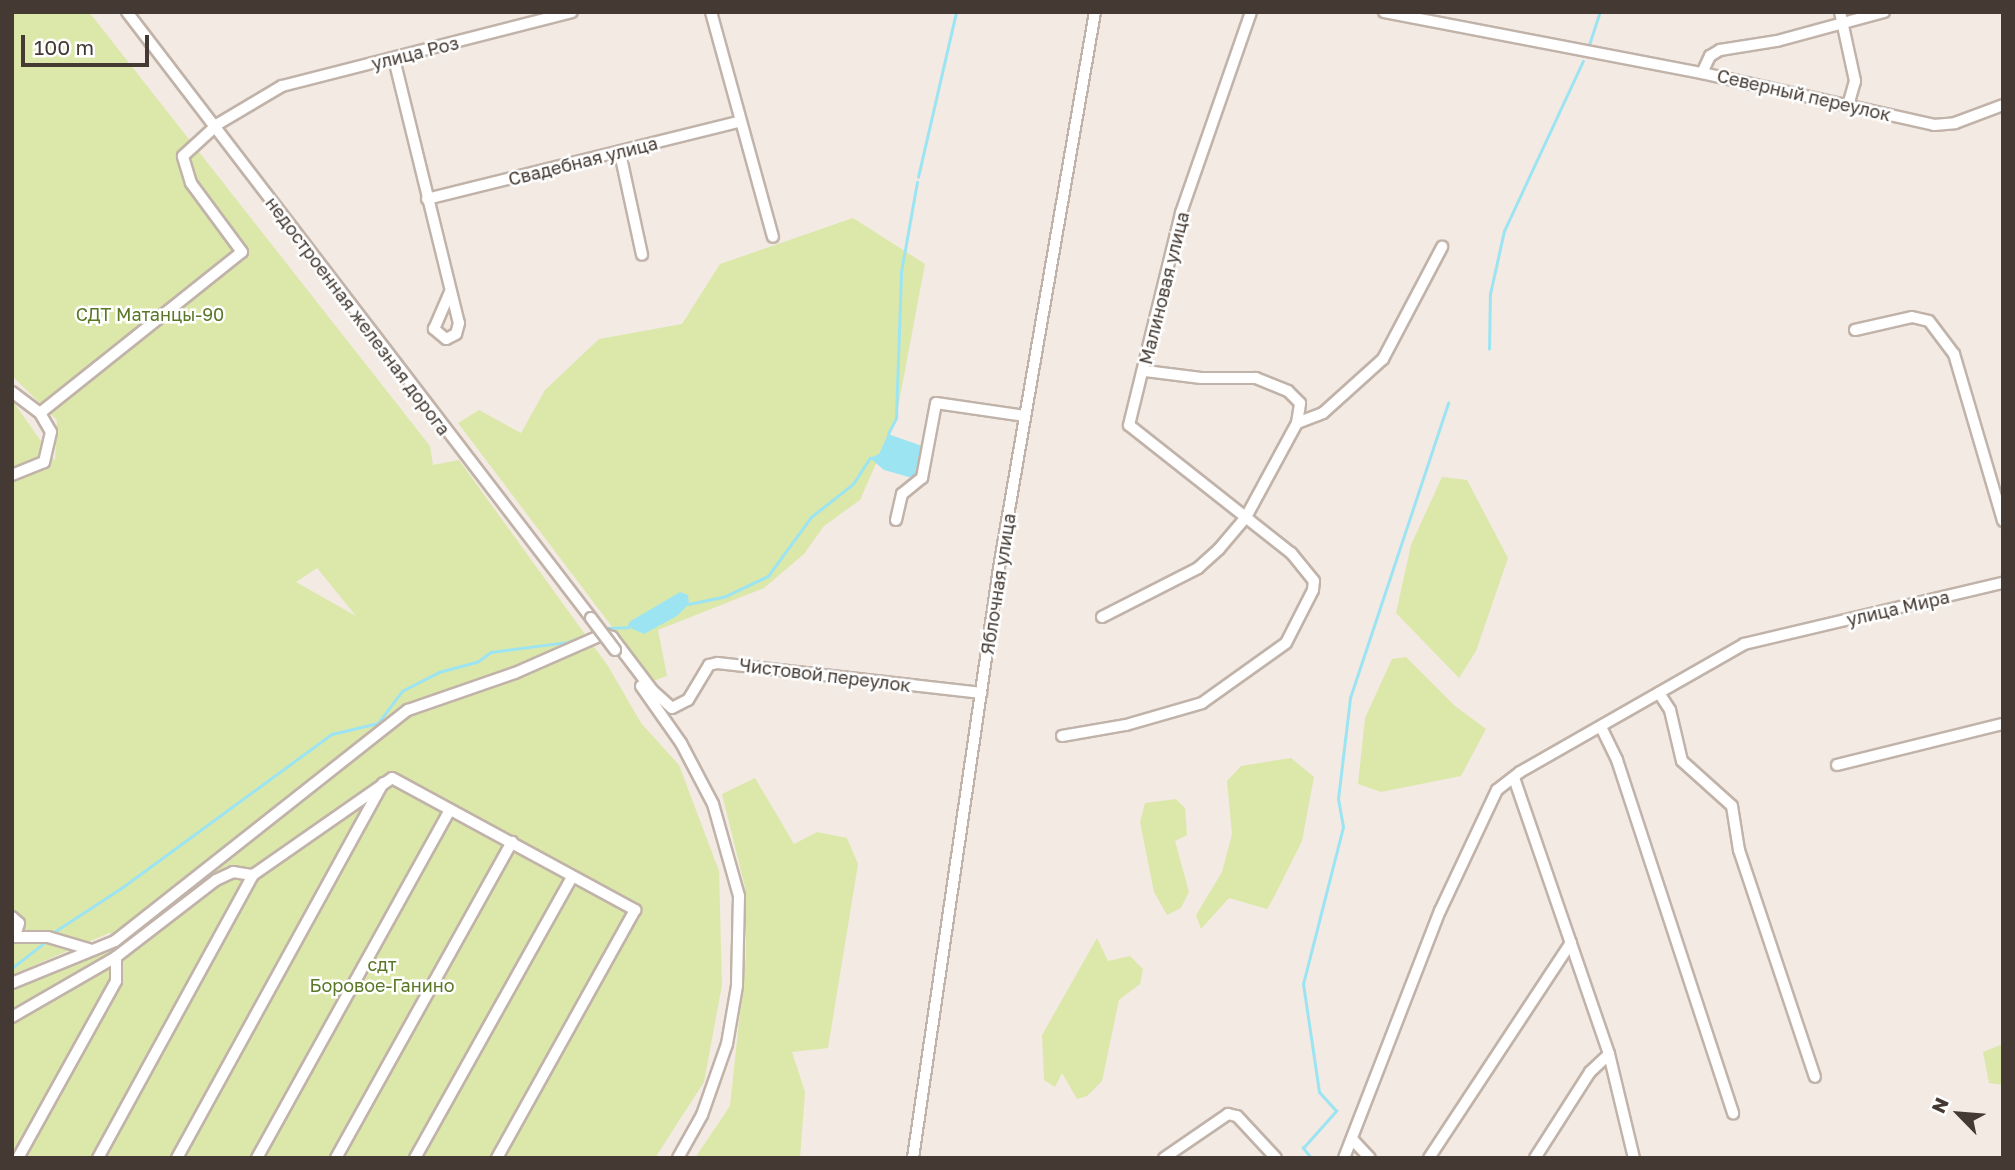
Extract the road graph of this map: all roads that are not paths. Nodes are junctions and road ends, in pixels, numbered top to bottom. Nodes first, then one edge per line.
1 (127, 12) edge
2 (572, 12) edge
3 (711, 12) edge
4 (1095, 12) edge
5 (1251, 12) edge
6 (1384, 12) edge
7 (1840, 12) edge
8 (1884, 12) edge
9 (1425, 18) edge
10 (1845, 24) junction
11 (394, 59) junction
12 (1702, 73) junction
13 (1849, 105) junction
14 (2003, 105) edge
15 (738, 122) junction
16 (215, 127) junction
17 (620, 153) junction
18 (427, 199) junction
19 (773, 237) dead end
20 (1442, 247) dead end
21 (642, 255) dead end
22 (450, 292) dead end
23 (1855, 330) dead end
24 (1145, 371) junction
25 (12, 392) edge
26 (40, 413) junction
27 (1025, 416) junction
28 (1297, 423) junction
29 (12, 475) edge
30 (1246, 517) junction
31 (896, 520) dead end
32 (2003, 521) edge
33 (2003, 583) edge
34 (1102, 617) dead end
35 (1659, 693) junction
36 (981, 694) junction
37 (2003, 724) edge
38 (1601, 727) junction
39 (1062, 736) dead end
40 (1837, 765) dead end
41 (1514, 778) junction
42 (385, 779) junction
43 (450, 810) junction
44 (512, 842) junction
45 (253, 875) junction
46 (572, 877) junction
47 (12, 917) edge
48 (14, 936) edge
49 (1572, 943) junction
50 (92, 950) junction
51 (116, 957) junction
52 (12, 983) edge
53 (14, 1019) edge
54 (1609, 1054) junction
55 (1815, 1077) dead end
56 (1733, 1113) dead end
57 (1352, 1139) junction
58 (18, 1158) edge
59 (99, 1158) edge
60 (177, 1158) edge
61 (257, 1158) edge
62 (336, 1158) edge
63 (415, 1158) edge
64 (497, 1158) edge
65 (678, 1158) edge
66 (913, 1158) edge
67 (1164, 1158) edge
68 (1276, 1158) edge
69 (1344, 1158) edge
70 (1370, 1158) edge
71 (1429, 1158) edge
72 (1535, 1158) edge
73 (1634, 1158) edge

1 - 16 street, недостроенная железная дорога
2 - 11 street, улица Роз
3 - 15 street
4 - 27 street, Яблочная улица
5 - 24 street, Малиновая улица
6 - 9 street, Северный переулок
7 - 10 street
8 - 10 street
9 - 12 street, Северный переулок
10 - 12 street
10 - 13 street
11 - 16 street, улица Роз
11 - 18 street
12 - 13 street, Северный переулок
13 - 14 street, Северный переулок
15 - 17 street, Свадебная улица
15 - 19 street
16 - 26 street, улица Роз
16 - 65 street, недостроенная железная дорога, bridge
17 - 18 street, Свадебная улица
17 - 21 street
18 - 22 street
20 - 28 street
23 - 32 street
24 - 28 street
24 - 30 street, Малиновая улица
25 - 26 street
26 - 29 street
27 - 31 street
27 - 36 street, Яблочная улица
28 - 30 street
30 - 34 street
30 - 39 street
33 - 35 street, улица Мира
35 - 38 street, улица Мира
35 - 55 street
36 - 50 street, Чистовой переулок
36 - 66 street, Яблочная улица
37 - 40 street
38 - 41 street, улица Мира
38 - 56 street
41 - 49 street
41 - 57 street, улица Мира
42 - 43 street
42 - 45 street
42 - 60 street
43 - 44 street
43 - 61 street
44 - 46 street
44 - 62 street
45 - 51 street
45 - 59 street
46 - 63 street
46 - 64 street
47 - 48 street
48 - 50 street
49 - 54 street
49 - 71 street
50 - 52 street
51 - 53 street
51 - 58 street
54 - 72 street
54 - 73 street
57 - 69 street, улица Мира
57 - 70 street
67 - 68 street

